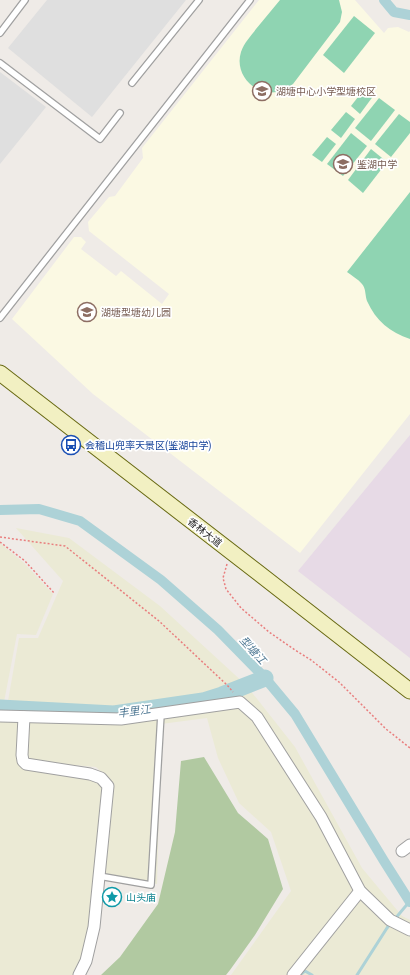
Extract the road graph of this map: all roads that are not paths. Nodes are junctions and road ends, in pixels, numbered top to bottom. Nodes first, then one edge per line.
1 (25, 0) edge
2 (199, 0) edge
3 (250, 0) edge
4 (0, 33) edge
5 (0, 62) edge
6 (132, 84) dead end
7 (120, 113) dead end
8 (0, 318) edge
9 (0, 373) edge
10 (410, 691) edge
11 (161, 714) junction
12 (0, 716) edge
13 (24, 717) junction
14 (99, 876) junction
15 (360, 891) junction
16 (410, 930) edge
17 (79, 975) edge
18 (293, 975) edge

1 - 4 lane
2 - 6 lane
3 - 8 lane
5 - 7 lane
9 - 10 main road, 香林大道
11 - 13 street
11 - 14 lane
11 - 15 street
12 - 13 street
13 - 14 street
14 - 17 street
15 - 16 street
15 - 18 street

